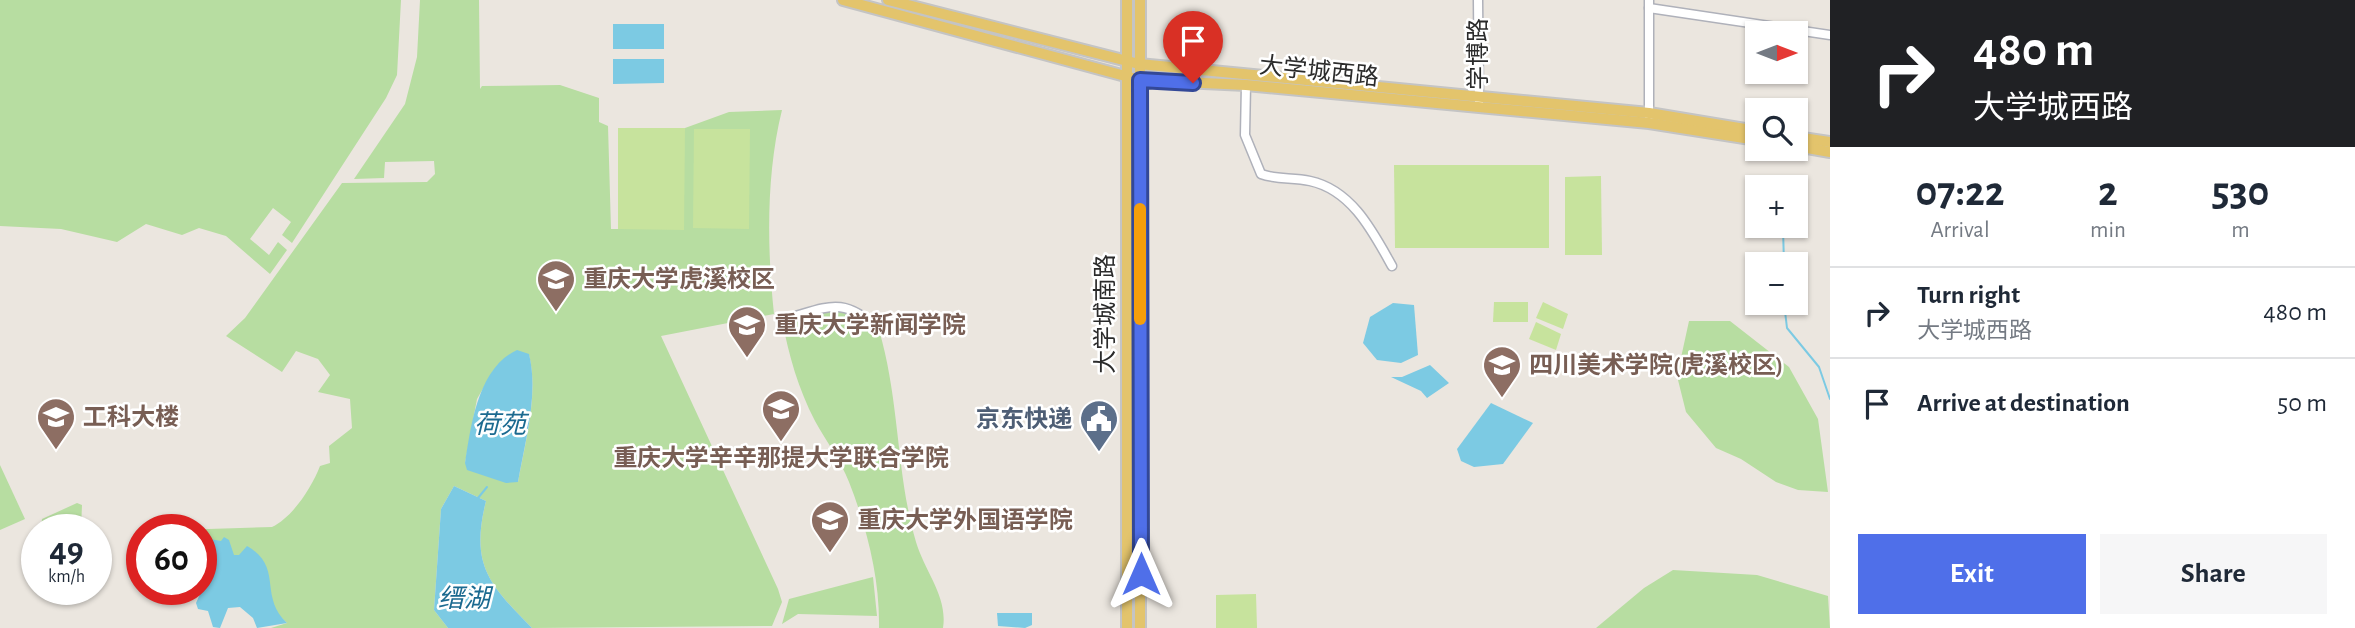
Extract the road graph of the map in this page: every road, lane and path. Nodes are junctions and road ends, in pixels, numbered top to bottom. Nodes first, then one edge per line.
1 (843, 0) edge
2 (888, 0) edge
3 (1127, 0) edge
4 (1140, 0) edge
5 (1478, 0) edge
6 (1649, 4) edge
7 (1830, 35) edge
8 (1127, 62) junction
9 (1139, 64) junction
10 (1126, 77) junction
11 (1140, 80) junction
12 (1246, 85) junction
13 (1479, 103) junction
14 (1648, 118) junction
15 (1745, 130) edge
16 (1745, 138) edge
17 (1808, 139) edge
18 (1830, 142) edge
19 (1808, 148) edge
20 (1830, 152) edge
21 (1392, 266) dead end
22 (782, 320) dead end
23 (879, 330) dead end
24 (1127, 628) edge
25 (1140, 628) edge

1 - 10 main road, 大学城西路
2 - 8 main road, 大学城西路
3 - 8 main road, 大学城南路
4 - 9 main road, 大学城南路
5 - 13 street, 学博路
6 - 7 street
6 - 14 street
8 - 9 main road, 大学城西路
8 - 10 main road, 大学城南路
9 - 11 main road, 大学城南路
9 - 13 main road, 大学城西路
10 - 11 main road, 大学城西路
10 - 24 main road, 大学城南路
11 - 12 main road, 大学城西路
11 - 25 main road, 大学城南路
12 - 13 main road, 大学城西路
12 - 21 street
13 - 14 main road, 大学城西路
14 - 15 main road, 大学城西路
14 - 16 main road, 大学城西路
17 - 18 main road
19 - 20 main road
22 - 23 street

